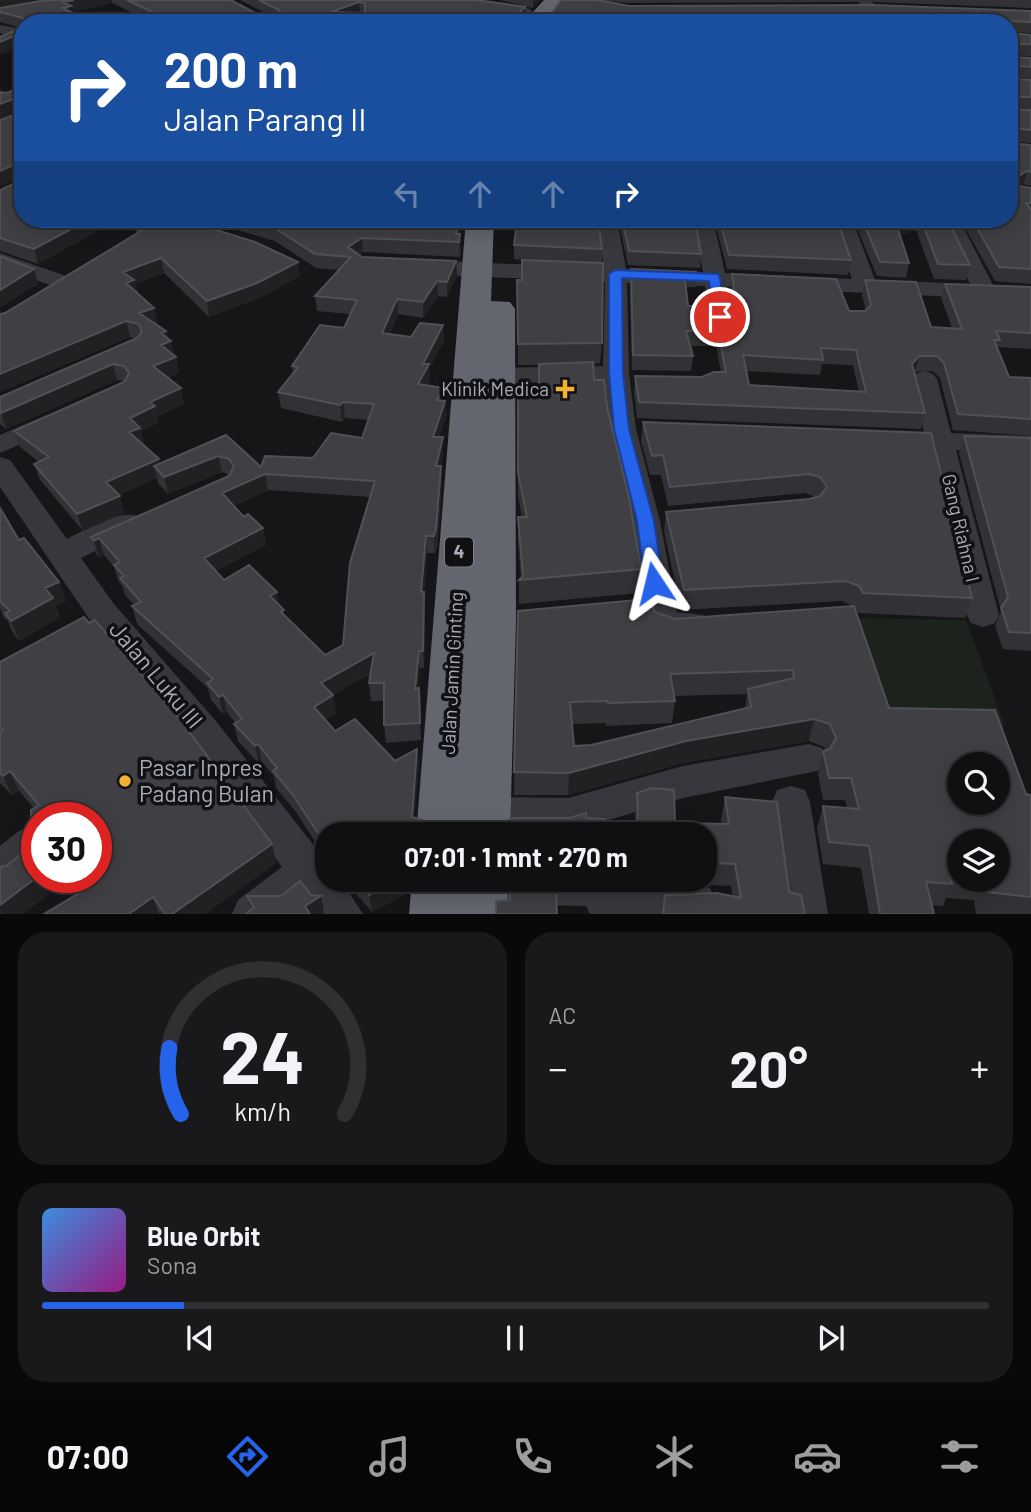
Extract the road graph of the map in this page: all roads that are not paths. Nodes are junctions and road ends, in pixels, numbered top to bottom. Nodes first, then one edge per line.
1 (448, 0) edge
2 (555, 0) edge
3 (525, 11) edge
4 (141, 228) edge
5 (481, 228) edge
6 (500, 228) edge
7 (608, 228) edge
8 (705, 228) edge
9 (844, 228) edge
10 (954, 228) edge
11 (124, 243) edge
12 (0, 260) edge
13 (396, 265) edge
14 (82, 269) edge
15 (488, 270) junction
16 (615, 274) junction
17 (715, 277) junction
18 (61, 282) junction
19 (855, 285) junction
20 (985, 291) junction
21 (1031, 293) edge
22 (40, 295) edge
23 (851, 308) edge
24 (723, 337) edge
25 (497, 376) junction
26 (616, 377) junction
27 (924, 379) dead end
28 (644, 382) edge
29 (71, 412) edge
30 (863, 438) edge
31 (941, 440) junction
32 (1031, 444) edge
33 (0, 445) edge
34 (0, 466) edge
35 (156, 511) edge
36 (63, 554) junction
37 (102, 612) junction
38 (983, 615) dead end
39 (726, 621) edge
40 (70, 631) edge
41 (809, 759) dead end
42 (791, 802) dead end
43 (444, 822) edge
44 (470, 822) edge
45 (557, 822) edge
46 (21, 853) edge
47 (0, 870) edge
48 (308, 871) junction
49 (536, 892) edge
50 (606, 901) edge
51 (695, 902) edge
52 (253, 914) edge
53 (342, 914) edge
54 (807, 914) edge

1 - 3 street
2 - 3 highway
4 - 11 street
5 - 15 highway, Jalan Jamin Ginting / 4
6 - 15 highway, Jalan Jamin Ginting / 4
7 - 16 street
8 - 17 street
9 - 19 street
10 - 20 street
12 - 18 street
13 - 15 street
14 - 18 street
15 - 16 street
15 - 25 highway, Jalan Jamin Ginting / 4
15 - 43 highway, Jalan Jamin Ginting / 4
16 - 17 street
16 - 26 street
17 - 19 street
17 - 24 street
18 - 22 street
19 - 20 street
19 - 23 street
20 - 21 street
25 - 26 street
25 - 44 highway, Jalan Jamin Ginting / 4
26 - 28 street
26 - 39 street
27 - 31 street, Gang Riahna I
29 - 33 street
30 - 31 street
31 - 32 street
31 - 38 street, Gang Riahna I
34 - 36 street, Jalan Luku III
35 - 36 street
36 - 37 street, Jalan Luku III
37 - 40 street
37 - 48 street, Jalan Luku III
41 - 45 street
42 - 54 street
46 - 47 street
48 - 52 street
48 - 53 street, Jalan Luku III
49 - 50 street
50 - 51 street

